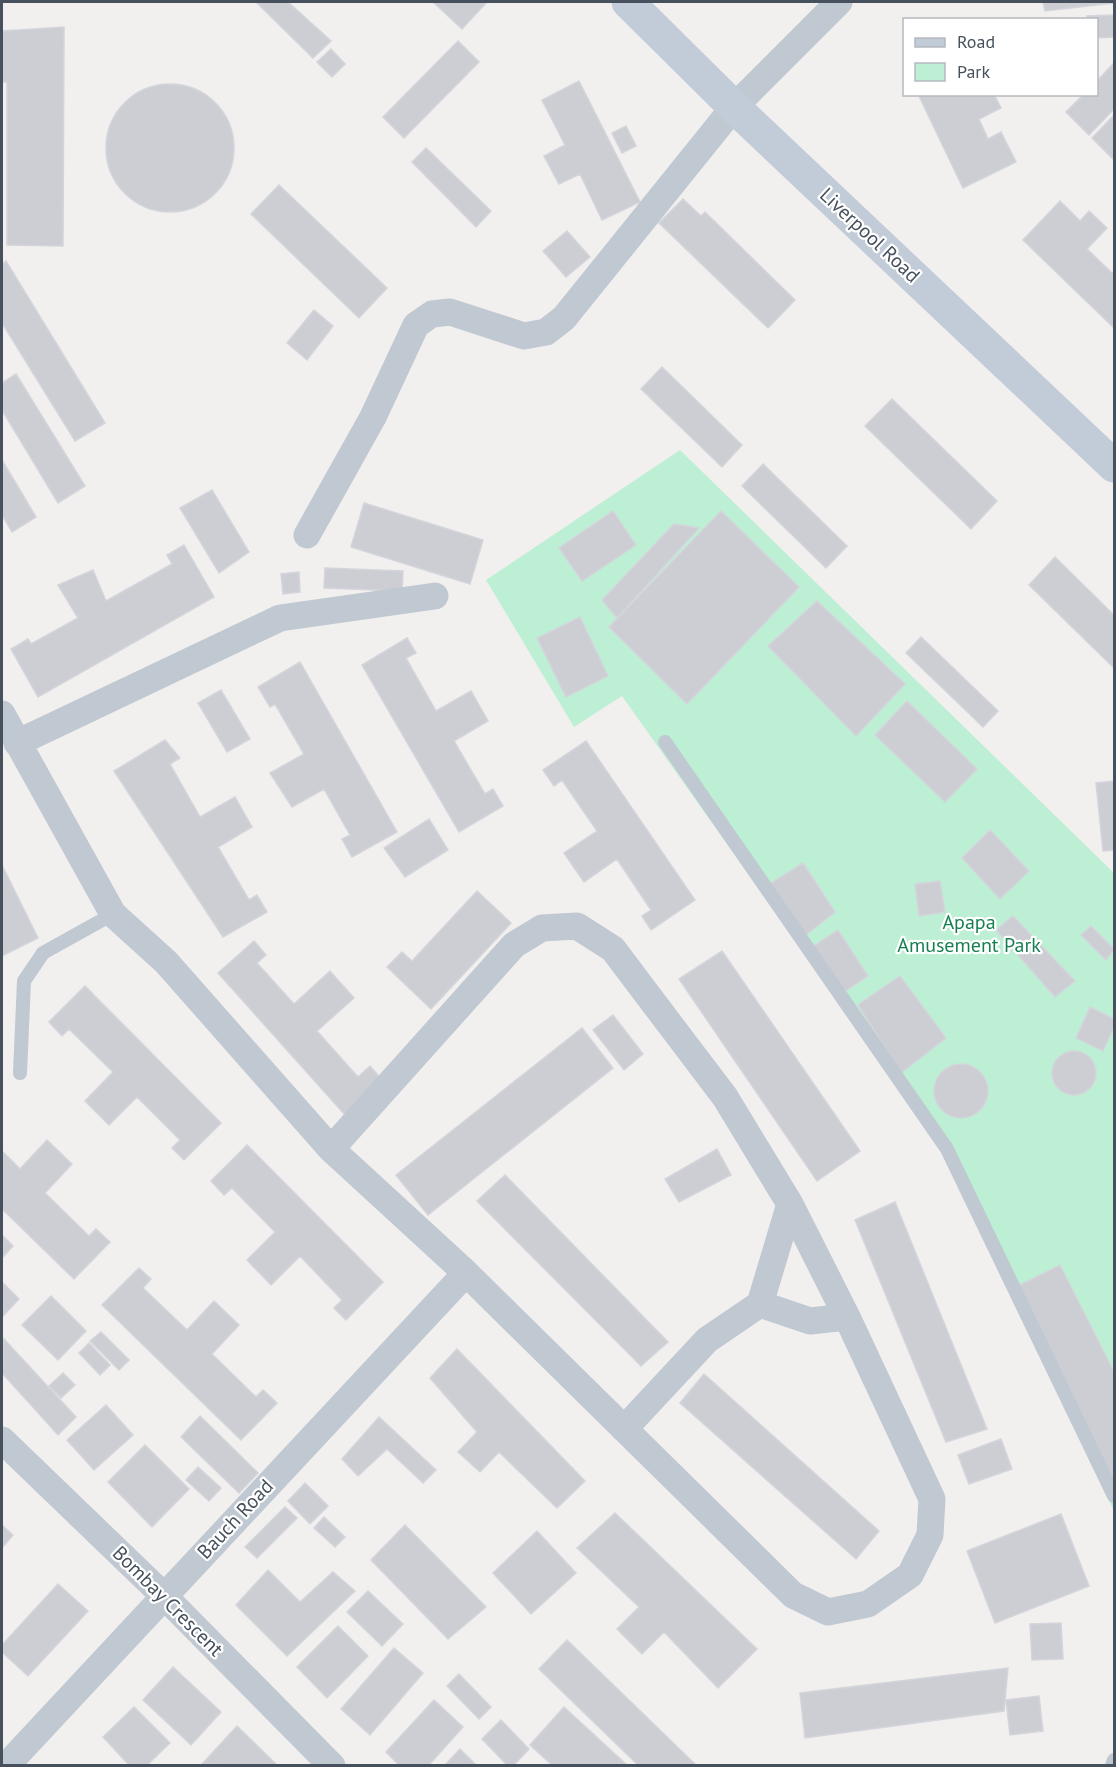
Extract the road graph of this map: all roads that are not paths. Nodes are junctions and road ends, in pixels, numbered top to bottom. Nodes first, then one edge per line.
1 (628, 2) edge
2 (839, 2) edge
3 (734, 107) junction
4 (1114, 466) edge
5 (307, 535) dead end
6 (435, 596) dead end
7 (2, 714) edge
8 (665, 742) dead end
9 (17, 743) junction
10 (113, 914) junction
11 (20, 1073) dead end
12 (331, 1149) junction
13 (790, 1203) junction
14 (466, 1273) junction
15 (760, 1304) junction
16 (847, 1317) junction
17 (624, 1429) junction
18 (2, 1440) edge
19 (1114, 1496) edge
20 (163, 1595) junction
21 (1114, 1761) edge
22 (6, 1766) edge
23 (332, 1766) edge
24 (1112, 1766) edge

1 - 3 main road, Liverpool Road
2 - 3 street
3 - 4 main road, Liverpool Road
3 - 5 street
6 - 9 street
7 - 9 street
8 - 19 lane
9 - 10 street
10 - 11 lane
10 - 12 street
12 - 13 street
12 - 14 street
13 - 15 street
13 - 16 street
14 - 17 street
14 - 20 street, Bauch Road
15 - 16 street
15 - 17 street
16 - 17 street
18 - 20 street, Bombay Crescent
20 - 22 street, Bauch Road
20 - 23 street, Bombay Crescent
21 - 24 lane

